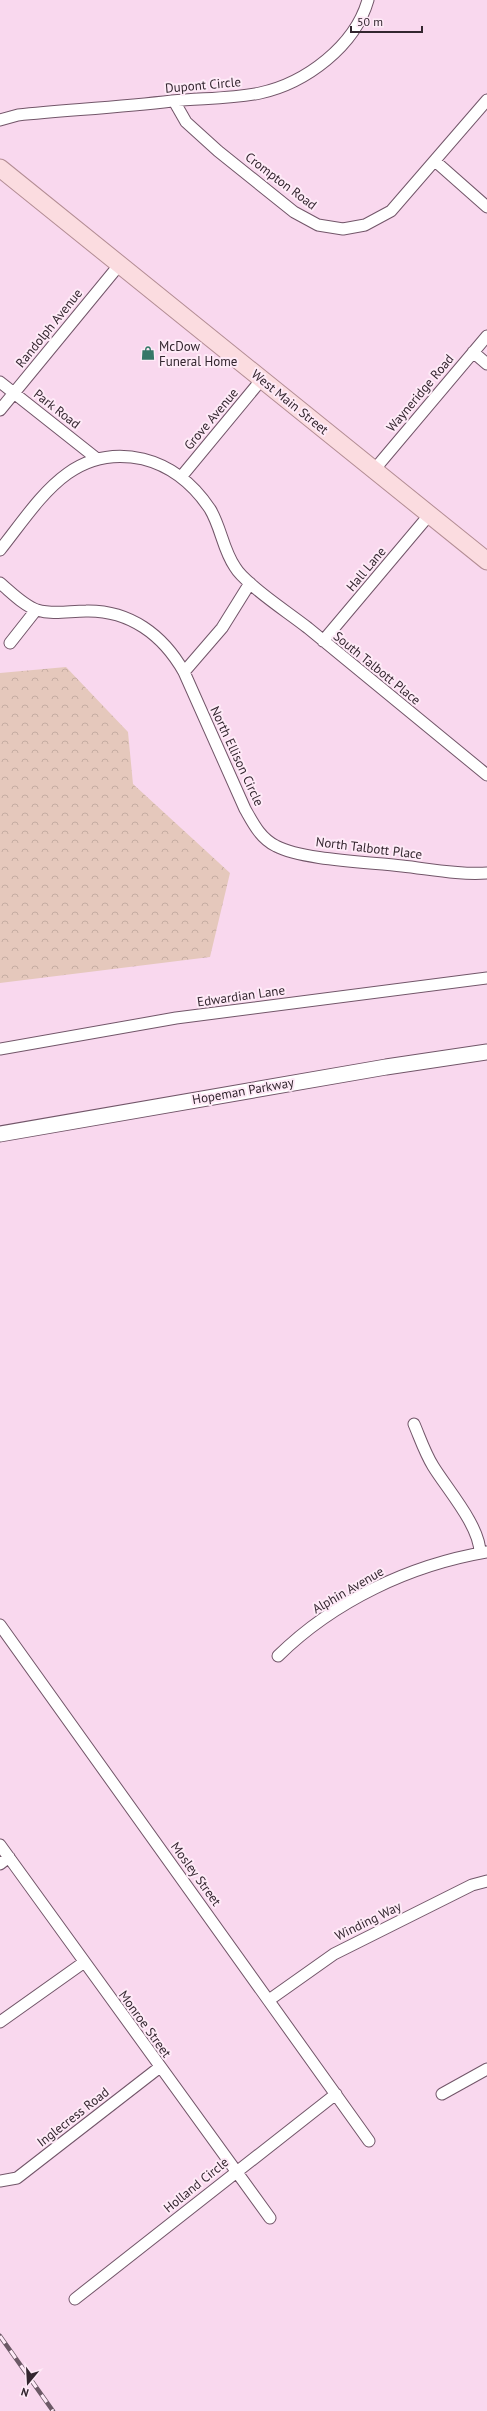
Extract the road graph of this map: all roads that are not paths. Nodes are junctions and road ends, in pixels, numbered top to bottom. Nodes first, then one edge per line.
1 (368, 0) edge
2 (487, 100) edge
3 (174, 101) junction
4 (0, 120) edge
5 (435, 161) junction
6 (0, 168) edge
7 (487, 207) edge
8 (120, 264) junction
9 (487, 336) edge
10 (473, 352) junction
11 (487, 364) edge
12 (262, 379) junction
13 (0, 382) edge
14 (14, 393) junction
15 (0, 410) edge
16 (96, 458) junction
17 (374, 470) junction
18 (180, 476) junction
19 (430, 514) junction
20 (0, 550) edge
21 (487, 561) edge
22 (0, 583) edge
23 (250, 583) junction
24 (36, 610) junction
25 (323, 642) junction
26 (10, 643) dead end
27 (184, 672) junction
28 (487, 774) edge
29 (275, 845) joint
30 (487, 873) edge
31 (487, 978) edge
32 (0, 1049) edge
33 (487, 1052) edge
34 (0, 1134) edge
35 (414, 1424) dead end
36 (484, 1552) edge
37 (0, 1625) edge
38 (278, 1656) dead end
39 (0, 1845) edge
40 (5, 1861) edge
41 (487, 1881) edge
42 (83, 1963) junction
43 (269, 2000) junction
44 (0, 2022) edge
45 (160, 2067) junction
46 (487, 2068) edge
47 (336, 2094) junction
48 (442, 2094) dead end
49 (369, 2141) dead end
50 (235, 2171) junction
51 (0, 2181) edge
52 (270, 2218) dead end
53 (76, 2299) dead end

1 - 3 street, Dupont Circle
2 - 5 street, Crompton Road
3 - 4 street, Dupont Circle
3 - 5 street, Crompton Road
5 - 7 street
6 - 8 main road, West Main Street
8 - 12 main road, West Main Street
8 - 14 street, Randolph Avenue
9 - 10 street, Wayneridge Road
10 - 11 street
10 - 17 street, Wayneridge Road
12 - 17 main road, West Main Street
12 - 18 street, Grove Avenue
13 - 14 street, Park Road
14 - 15 street, Randolph Avenue
14 - 16 street, Park Road
16 - 18 street, South Talbott Place
16 - 20 street, South Talbott Place
17 - 19 main road, West Main Street
18 - 23 street, South Talbott Place
19 - 21 main road, West Main Street
19 - 25 street, Hall Lane
22 - 24 street
23 - 25 street, South Talbott Place
23 - 27 street
24 - 26 street
24 - 27 street, North Ellison Circle
25 - 28 street, South Talbott Place
27 - 29 street, North Ellison Circle
29 - 30 street, North Talbott Place
31 - 32 street, Edwardian Lane
33 - 34 main road, Hopeman Parkway
35 - 36 street
36 - 38 street, Alphin Avenue
37 - 43 street, Mosley Street
39 - 40 street, Monroe Street
40 - 42 street, Monroe Street
41 - 43 street, Winding Way
42 - 44 street
42 - 45 street, Monroe Street
43 - 47 street, Mosley Street
45 - 50 street, Monroe Street
45 - 51 street, Inglecress Road
46 - 48 street
47 - 49 street, Mosley Street
47 - 50 street, Holland Circle
50 - 52 street, Monroe Street
50 - 53 street, Holland Circle

